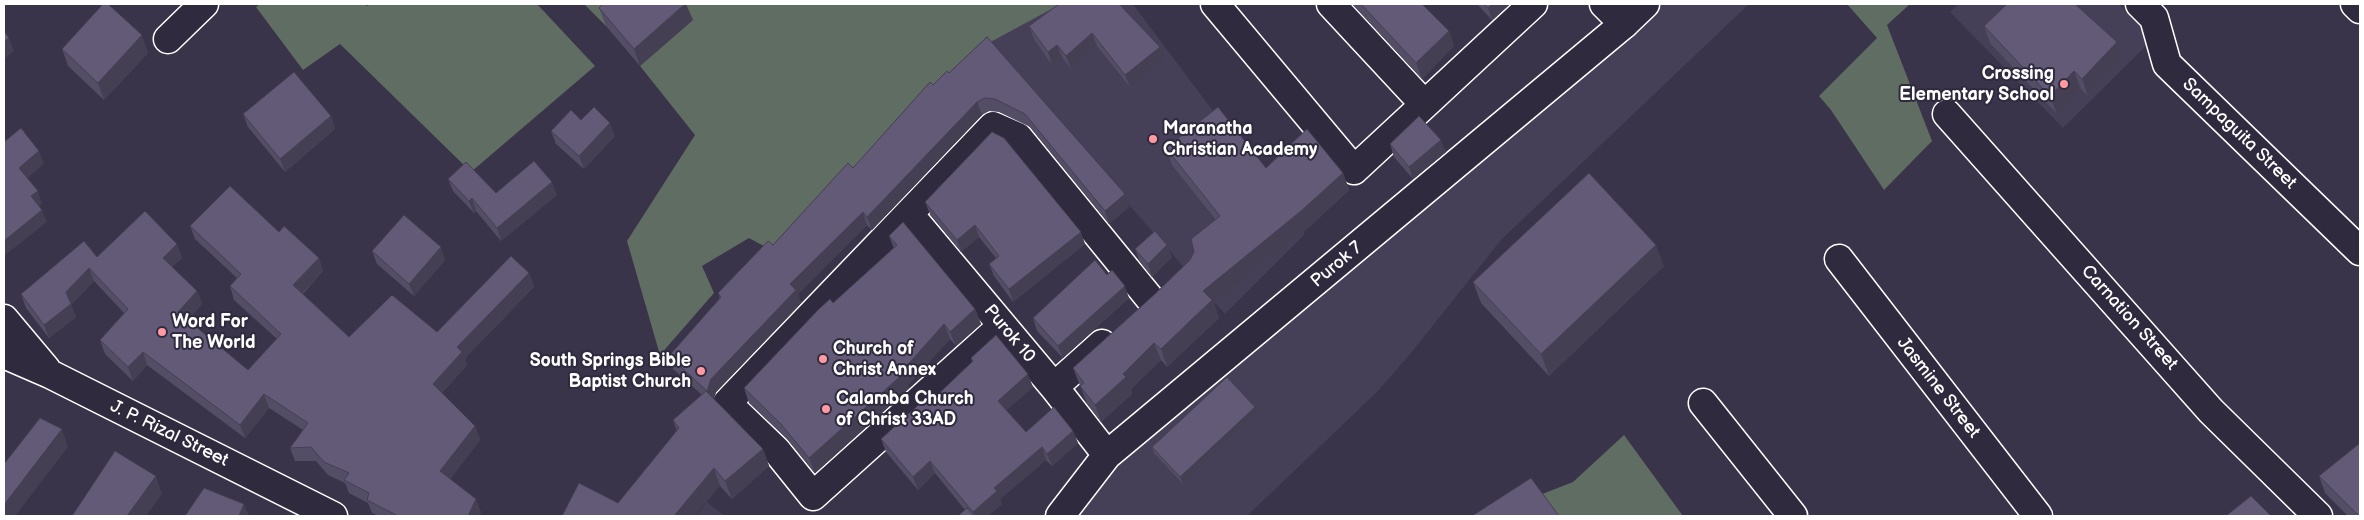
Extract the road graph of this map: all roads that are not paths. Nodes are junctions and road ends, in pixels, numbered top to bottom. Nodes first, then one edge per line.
1 (204, 4) edge
2 (1215, 4) edge
3 (1332, 4) edge
4 (1533, 4) edge
5 (1604, 4) edge
6 (1646, 4) edge
7 (2140, 4) edge
8 (2355, 4) edge
9 (2360, 9) edge
10 (1624, 24) junction
11 (168, 39) dead end
12 (1424, 104) junction
13 (1947, 114) dead end
14 (909, 214) junction
15 (2360, 250) edge
16 (1839, 259) dead end
17 (1171, 279) edge
18 (1151, 300) junction
19 (4, 319) edge
20 (1002, 326) junction
21 (4, 354) edge
22 (50, 374) junction
23 (1054, 386) junction
24 (1702, 403) dead end
25 (1107, 455) junction
26 (333, 516) edge
27 (1060, 516) edge
28 (1793, 516) edge
29 (2038, 516) edge
30 (2318, 516) edge

1 - 11 street
2 - 12 street
3 - 12 street
4 - 12 street
5 - 10 street
6 - 10 street, Purok 7
7 - 15 street, Sampaguita Street
8 - 9 street
10 - 25 street, Purok 7
13 - 30 street, Carnation Street
14 - 18 street
14 - 20 street, Purok 10
14 - 20 street
16 - 29 street, Jasmine Street
17 - 18 street
18 - 23 street
19 - 22 street
20 - 23 street, Purok 10
21 - 22 street, J. P. Rizal Street
22 - 26 street, J. P. Rizal Street
23 - 25 street, Purok 10
24 - 28 street
25 - 27 street, Purok 7

